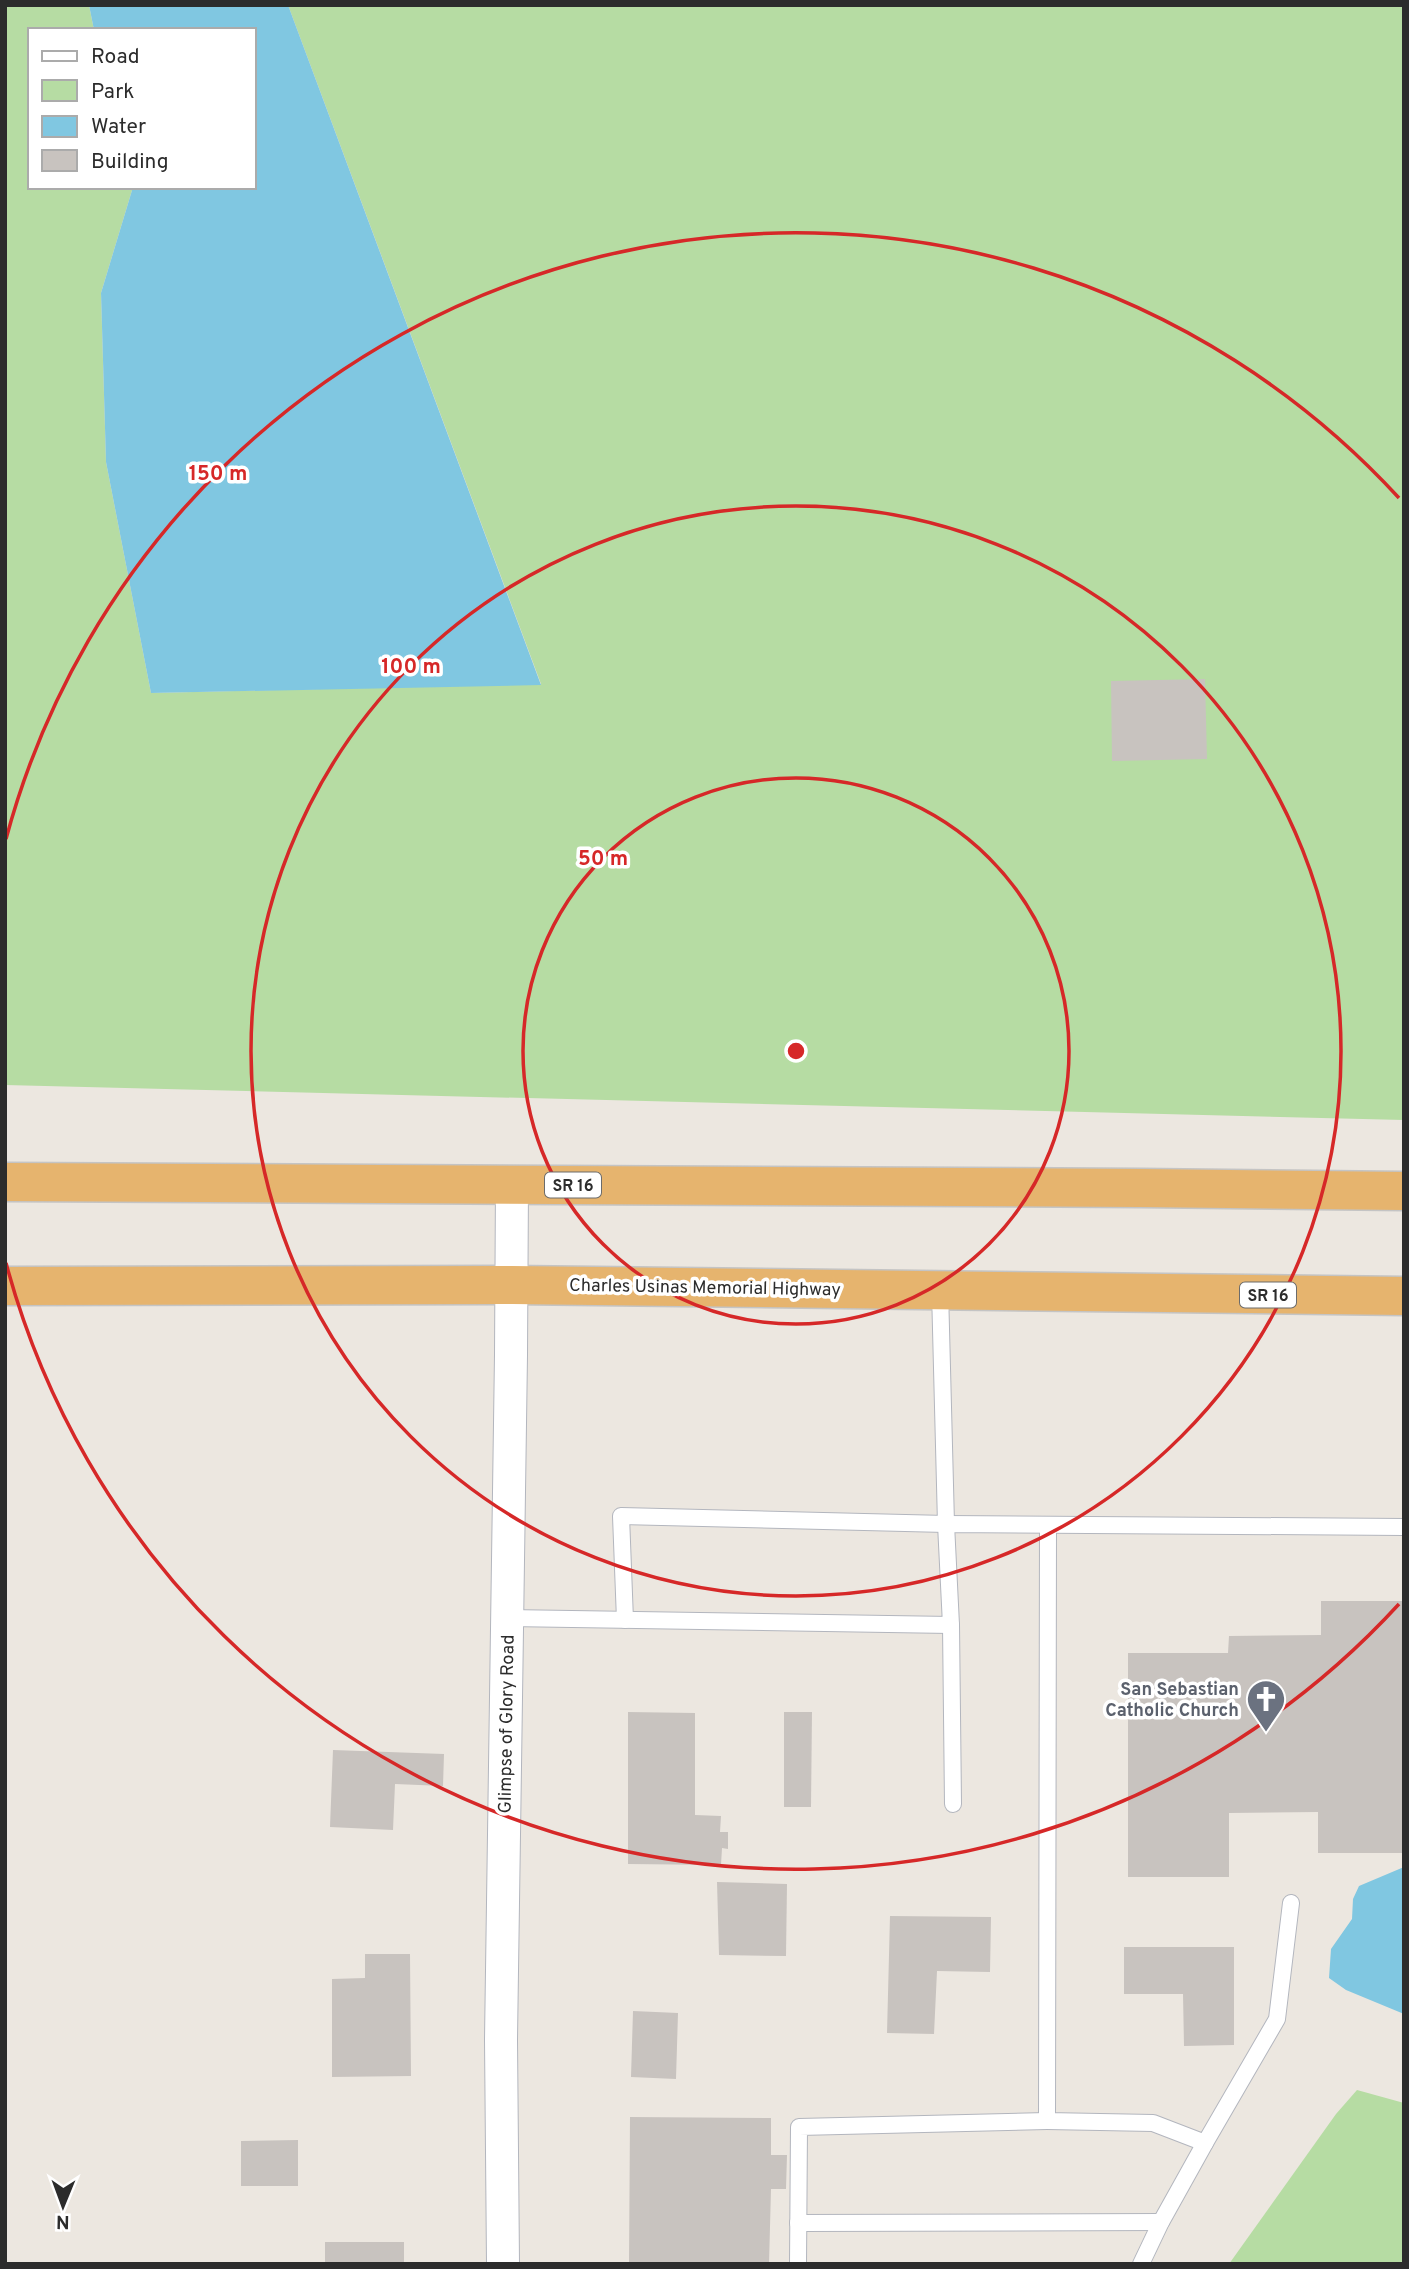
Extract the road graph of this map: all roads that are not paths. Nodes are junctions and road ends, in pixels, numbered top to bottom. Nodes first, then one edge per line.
1 (5, 1182) edge
2 (512, 1184) junction
3 (1404, 1191) edge
4 (512, 1285) junction
5 (5, 1286) edge
6 (940, 1290) junction
7 (1404, 1296) edge
8 (946, 1524) junction
9 (1048, 1525) junction
10 (1404, 1527) edge
11 (507, 1618) junction
12 (625, 1620) junction
13 (951, 1625) junction
14 (953, 1804) dead end
15 (1292, 1903) dead end
16 (1047, 2121) junction
17 (1205, 2143) junction
18 (1161, 2222) junction
19 (798, 2223) junction
20 (503, 2264) edge
21 (798, 2264) edge
22 (1141, 2264) edge

1 - 2 highway, SR 16
2 - 3 highway, SR 16
2 - 4 street, Glimpse of Glory Road
4 - 5 highway, Charles Usinas Memorial Highway / SR 16
4 - 6 highway, Charles Usinas Memorial Highway / SR 16
4 - 11 street, Glimpse of Glory Road
6 - 7 highway, Charles Usinas Memorial Highway / SR 16
6 - 8 lane
8 - 9 lane
8 - 12 lane
8 - 13 lane
9 - 10 lane
9 - 16 lane
11 - 12 lane
11 - 20 street, Glimpse of Glory Road
12 - 13 lane
13 - 14 lane
15 - 17 lane
16 - 17 lane
16 - 19 lane
17 - 18 lane
18 - 19 lane
18 - 22 lane
19 - 21 lane

